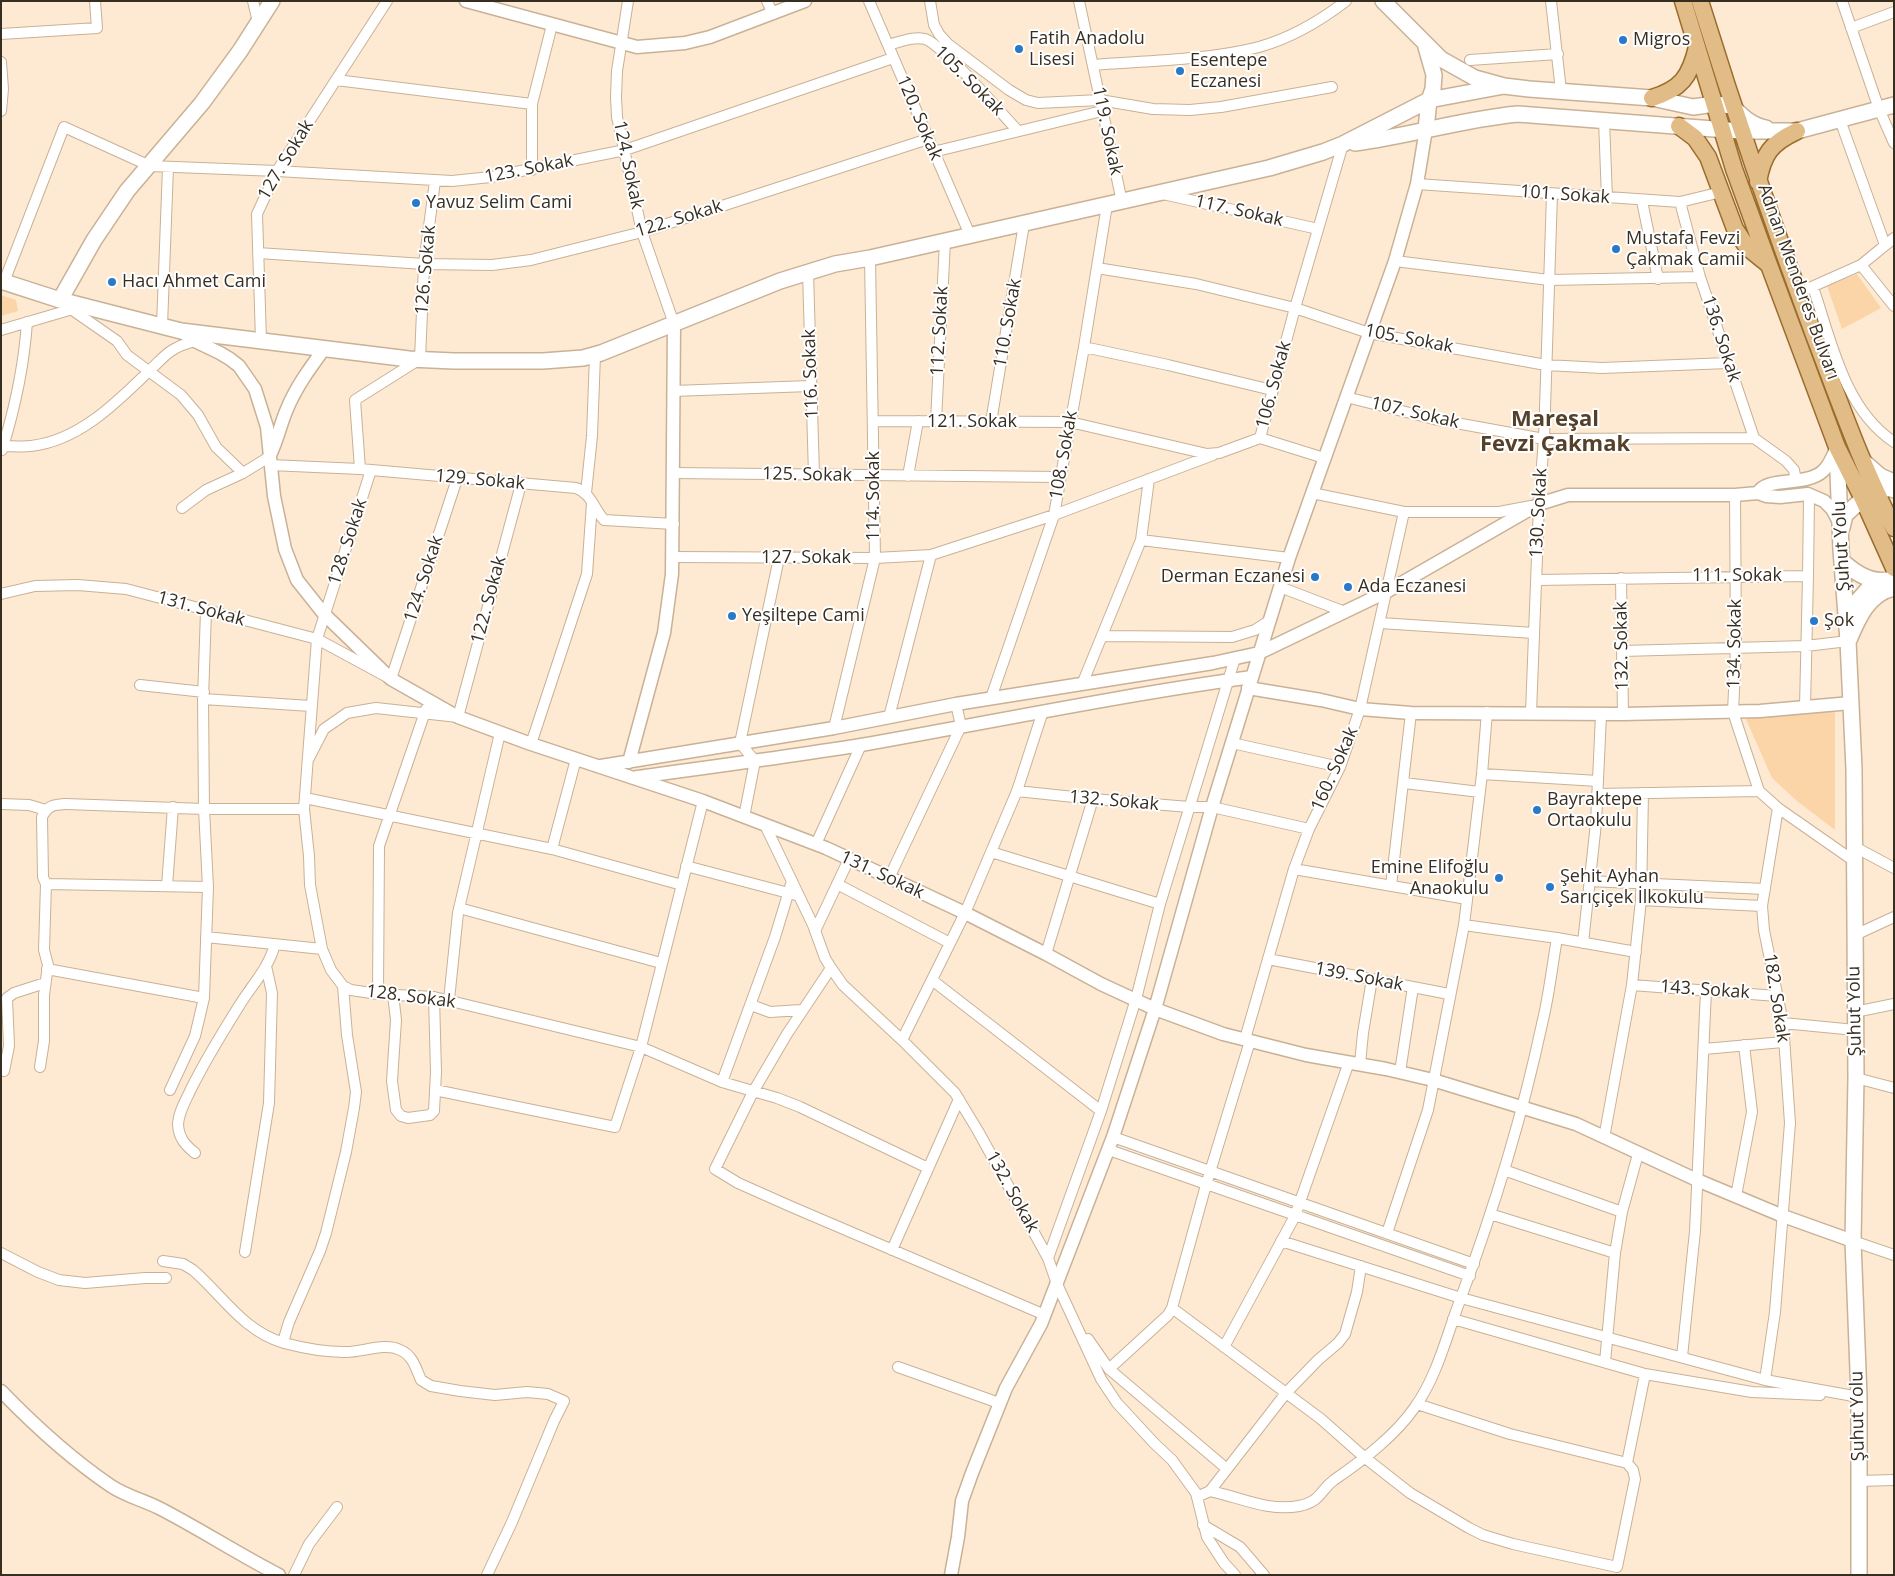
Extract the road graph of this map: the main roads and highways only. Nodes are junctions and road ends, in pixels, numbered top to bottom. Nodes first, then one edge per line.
1 (272, 1) edge
2 (1384, 1) edge
3 (1683, 1) edge
4 (1700, 1) edge
5 (1426, 46) junction
6 (1697, 47) junction
7 (1457, 69) junction
8 (1504, 86) junction
9 (1466, 93) junction
10 (1652, 98) junction
11 (1429, 100) junction
12 (1715, 104) junction
13 (1732, 106) junction
14 (1886, 107) edge
15 (1473, 120) junction
16 (1679, 126) junction
17 (1426, 129) junction
18 (1722, 129) junction
19 (1800, 130) junction
20 (1740, 131) junction
21 (1343, 144) junction
22 (1758, 182) junction
23 (1769, 265) junction
24 (2, 281) edge
25 (71, 305) junction
26 (1837, 447) junction
27 (1864, 462) junction
28 (1894, 482) edge
29 (1894, 490) edge
30 (1870, 495) junction
31 (1894, 528) edge
32 (1840, 529) junction
33 (1842, 562) junction
34 (1894, 568) edge
35 (1890, 582) edge
36 (1850, 636) junction
37 (1859, 1575) edge

1 - 25 main road
2 - 5 main road
3 - 6 main road, Adnan Menderes Bulvarı
4 - 13 main road, Adnan Menderes Bulvarı
5 - 7 main road
5 - 11 main road
6 - 10 main road
6 - 12 main road, Adnan Menderes Bulvarı
7 - 8 main road
7 - 9 main road
8 - 9 main road
8 - 10 main road
9 - 11 main road
9 - 15 main road
10 - 12 main road
11 - 17 main road
11 - 21 main road
12 - 13 main road
12 - 18 main road, Adnan Menderes Bulvarı
13 - 19 main road
13 - 20 main road, Adnan Menderes Bulvarı
14 - 19 main road
15 - 16 main road
15 - 17 main road
16 - 18 main road
16 - 23 main road
17 - 21 main road
18 - 20 main road
18 - 23 main road, Adnan Menderes Bulvarı
19 - 20 main road
19 - 22 main road
20 - 22 main road, Adnan Menderes Bulvarı
21 - 25 main road
22 - 27 main road, Adnan Menderes Bulvarı
23 - 26 main road, Adnan Menderes Bulvarı
24 - 25 main road
26 - 30 main road, Adnan Menderes Bulvarı
26 - 32 main road, Şuhut Yolu
27 - 28 main road
27 - 30 main road, Adnan Menderes Bulvarı
29 - 30 main road
30 - 31 main road, Adnan Menderes Bulvarı
30 - 32 main road
30 - 34 main road, Adnan Menderes Bulvarı
32 - 33 main road, Şuhut Yolu
33 - 35 main road
33 - 36 main road, Şuhut Yolu
35 - 36 main road
36 - 37 main road, Şuhut Yolu

